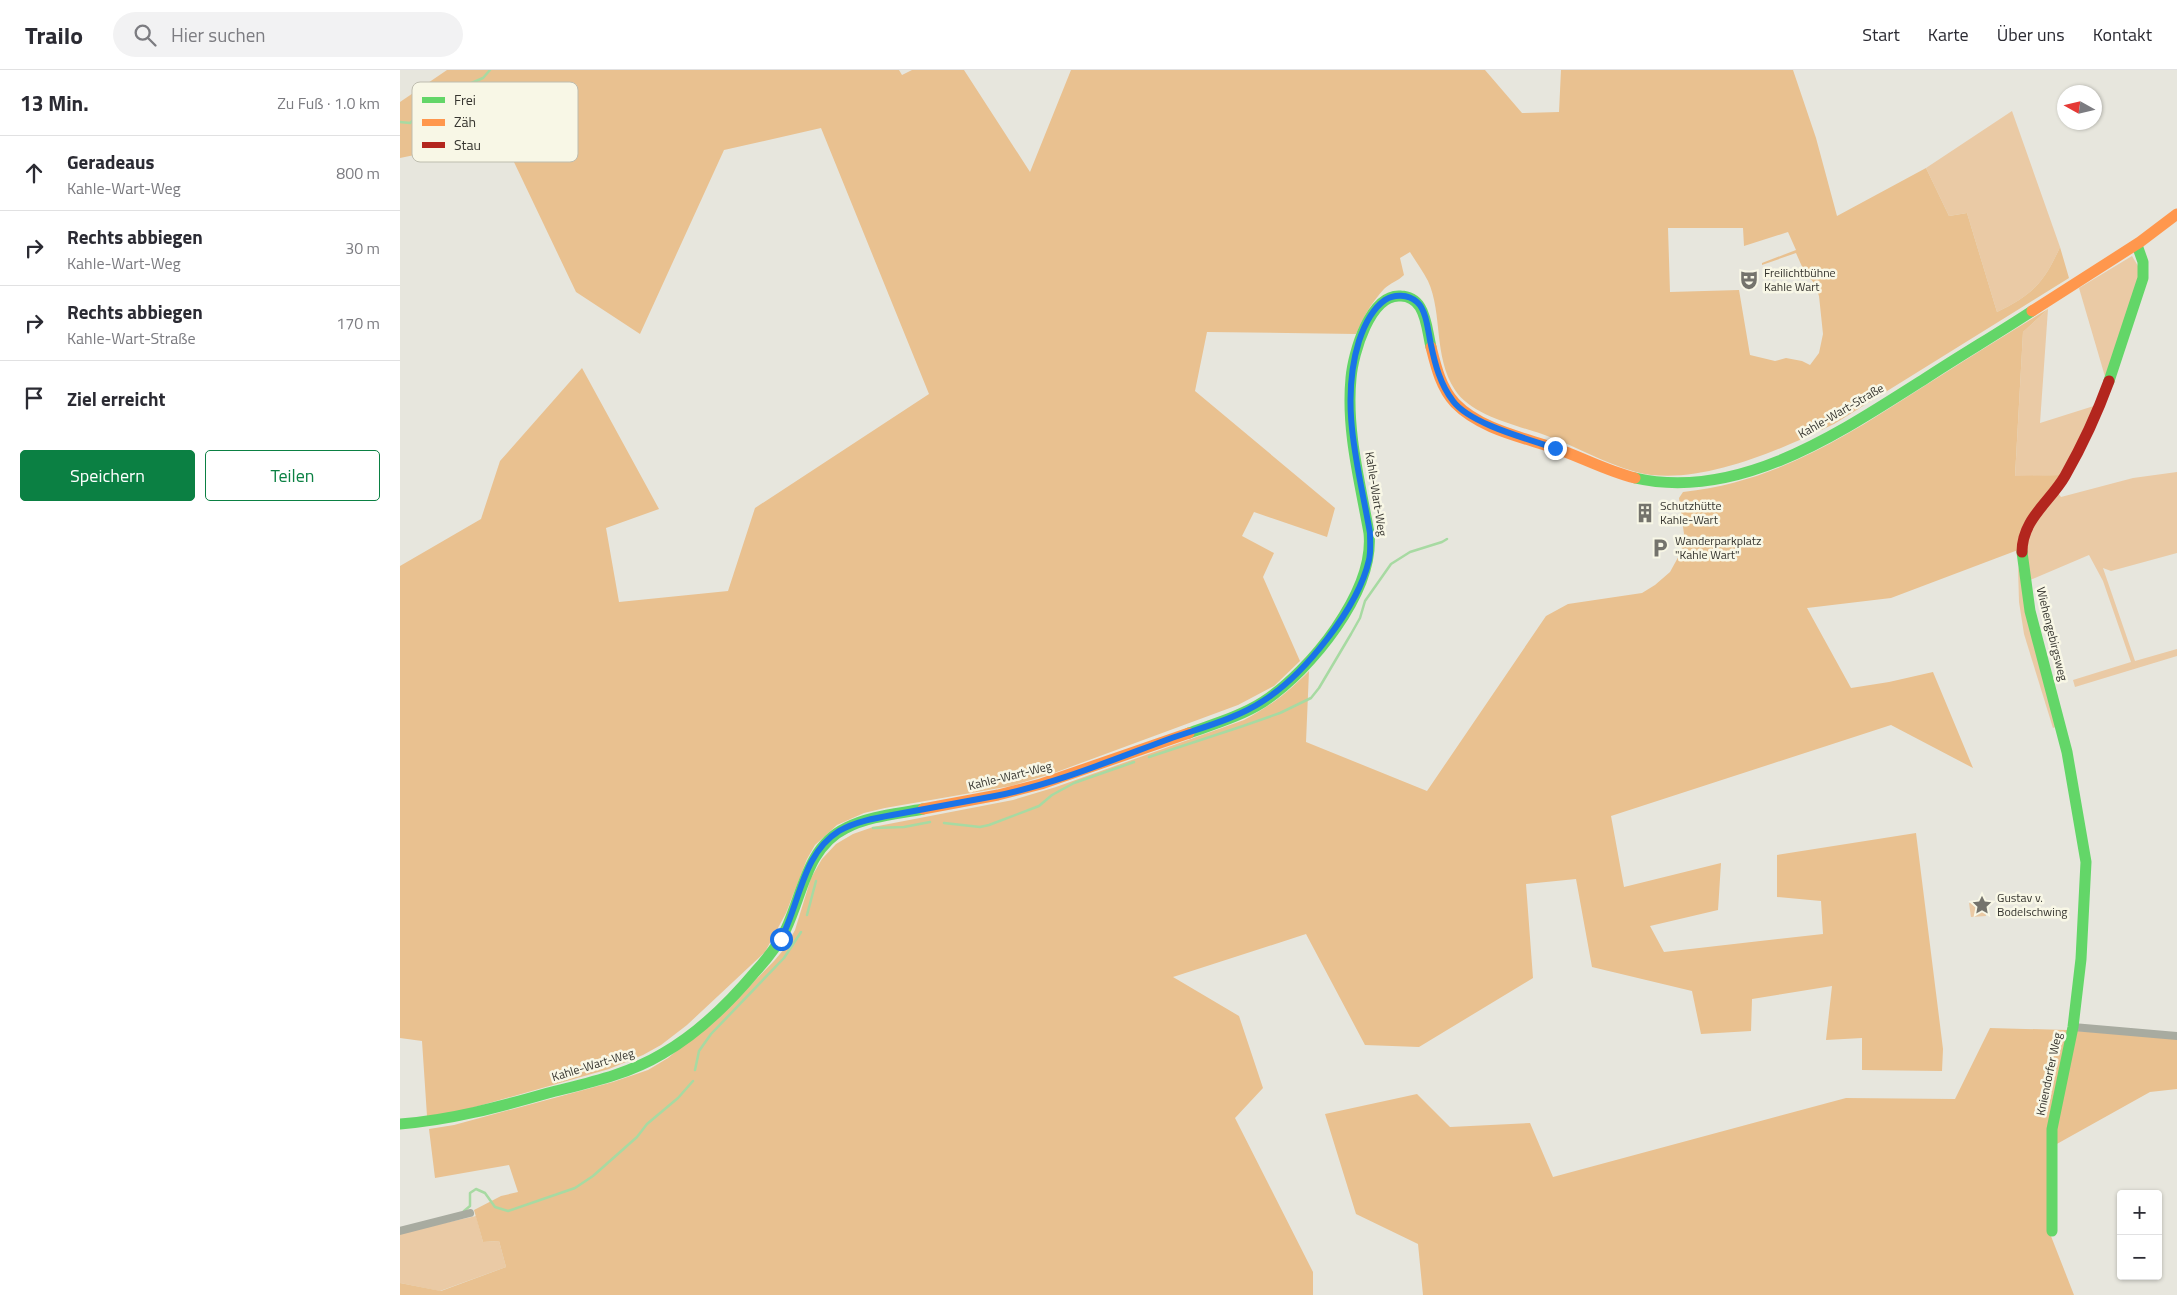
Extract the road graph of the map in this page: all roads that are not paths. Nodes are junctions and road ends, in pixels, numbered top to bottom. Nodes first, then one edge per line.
1 (2177, 214) edge
2 (2136, 245) junction
3 (1410, 298) joint
4 (2073, 1027) junction
5 (2177, 1036) edge
6 (400, 1124) edge
7 (470, 1212) dead end
8 (2052, 1230) dead end
9 (400, 1231) edge

1 - 2 street, Kahle-Wart-Straße
2 - 3 street, Kahle-Wart-Straße
2 - 4 street, Wiehengebirgsweg
3 - 6 street, Kahle-Wart-Weg
4 - 5 street, Kniendorfer Weg
4 - 8 street, Kniendorfer Weg
7 - 9 street

